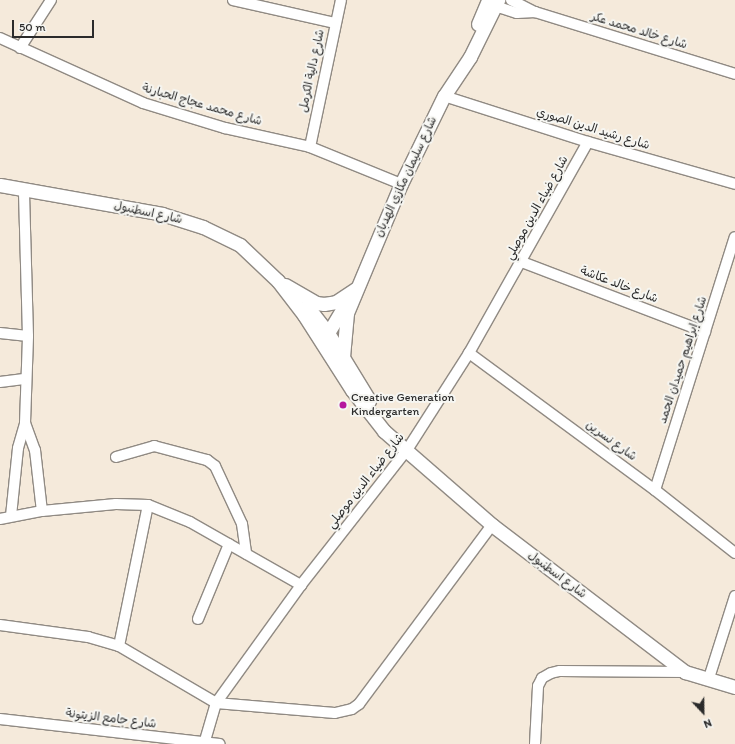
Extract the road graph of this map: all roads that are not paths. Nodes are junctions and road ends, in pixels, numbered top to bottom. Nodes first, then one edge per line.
1 (52, 0) edge
2 (233, 0) edge
3 (341, 0) edge
4 (511, 0) edge
5 (492, 3) edge
6 (535, 12) junction
7 (335, 23) junction
8 (0, 38) edge
9 (20, 48) junction
10 (735, 74) edge
11 (444, 96) junction
12 (588, 142) junction
13 (310, 147) junction
14 (401, 184) junction
15 (735, 184) edge
16 (0, 186) edge
17 (24, 190) junction
18 (735, 237) edge
19 (522, 262) junction
20 (278, 281) junction
21 (357, 288) junction
22 (705, 332) junction
23 (0, 333) edge
24 (328, 333) junction
25 (28, 336) junction
26 (328, 352) junction
27 (469, 353) junction
28 (343, 357) junction
29 (26, 378) junction
30 (0, 382) edge
31 (25, 423) junction
32 (394, 438) junction
33 (408, 450) junction
34 (116, 457) dead end
35 (655, 490) junction
36 (148, 505) junction
37 (42, 511) junction
38 (11, 516) junction
39 (0, 519) edge
40 (492, 525) junction
41 (229, 544) junction
42 (735, 553) edge
43 (246, 554) junction
44 (301, 585) junction
45 (735, 596) edge
46 (198, 619) dead end
47 (0, 625) edge
48 (119, 646) junction
49 (685, 672) junction
50 (709, 678) junction
51 (735, 687) edge
52 (216, 703) junction
53 (0, 719) edge
54 (204, 744) edge
55 (220, 744) edge
56 (535, 744) edge

1 - 9 street
2 - 7 street
3 - 7 street, شارع دالية الكرمل
4 - 6 street, شارع خالد محمد عكر
5 - 6 street, شارع خالد محمد عكر
5 - 11 street, شارع سليمان مكازي الهدبان
6 - 10 street, شارع خالد محمد عكر
7 - 13 street, شارع دالية الكرمل
8 - 9 street, شارع محمد عجاج الحبارنة
9 - 13 street, شارع محمد عجاج الحبارنة
11 - 12 street, شارع رشيد الدين الصوري
11 - 14 street, شارع سليمان مكازي الهدبان
12 - 15 street, شارع رشيد الدين الصوري
12 - 19 street, شارع ضياء الدين موصلي
13 - 14 street, شارع محمد عجاج الحبارنة
14 - 21 street, شارع سليمان مكازي الهدبان
16 - 17 street, شارع اسطنبول
17 - 20 street, شارع اسطنبول
17 - 25 street
18 - 22 street, شارع إبراهيم حميدان الحمد
19 - 22 street, شارع خالد عكاشة
19 - 27 street, شارع ضياء الدين موصلي
20 - 21 street
20 - 24 street, شارع اسطنبول
20 - 26 street, شارع اسطنبول
21 - 24 street, شارع سليمان مكازي الهدبان
21 - 28 street, شارع سليمان مكازي الهدبان
22 - 35 street, شارع إبراهيم حميدان الحمد
23 - 25 street
24 - 26 street
24 - 28 street, شارع اسطنبول
25 - 29 street
26 - 32 street, شارع اسطنبول
27 - 33 street, شارع ضياء الدين موصلي
27 - 35 street, شارع نسرين
28 - 32 street, شارع اسطنبول
29 - 30 street
29 - 31 street
31 - 37 street
31 - 38 street
32 - 33 street, شارع اسطنبول
33 - 40 street, شارع اسطنبول
33 - 44 street, شارع ضياء الدين موصلي
34 - 43 street
35 - 42 street, شارع نسرين
36 - 37 street
36 - 41 street
36 - 48 street
37 - 38 street
38 - 39 street
40 - 49 street, شارع اسطنبول
40 - 52 street
41 - 43 street
41 - 46 street
43 - 44 street
44 - 52 street, شارع ضياء الدين موصلي
45 - 50 street
47 - 48 street
48 - 52 street
49 - 50 street, شارع اسطنبول
49 - 56 street
50 - 51 street, شارع اسطنبول
52 - 54 street, شارع ضياء الدين موصلي
53 - 54 street, شارع جامع الزيتونة
54 - 55 street, شارع جامع الزيتونة

